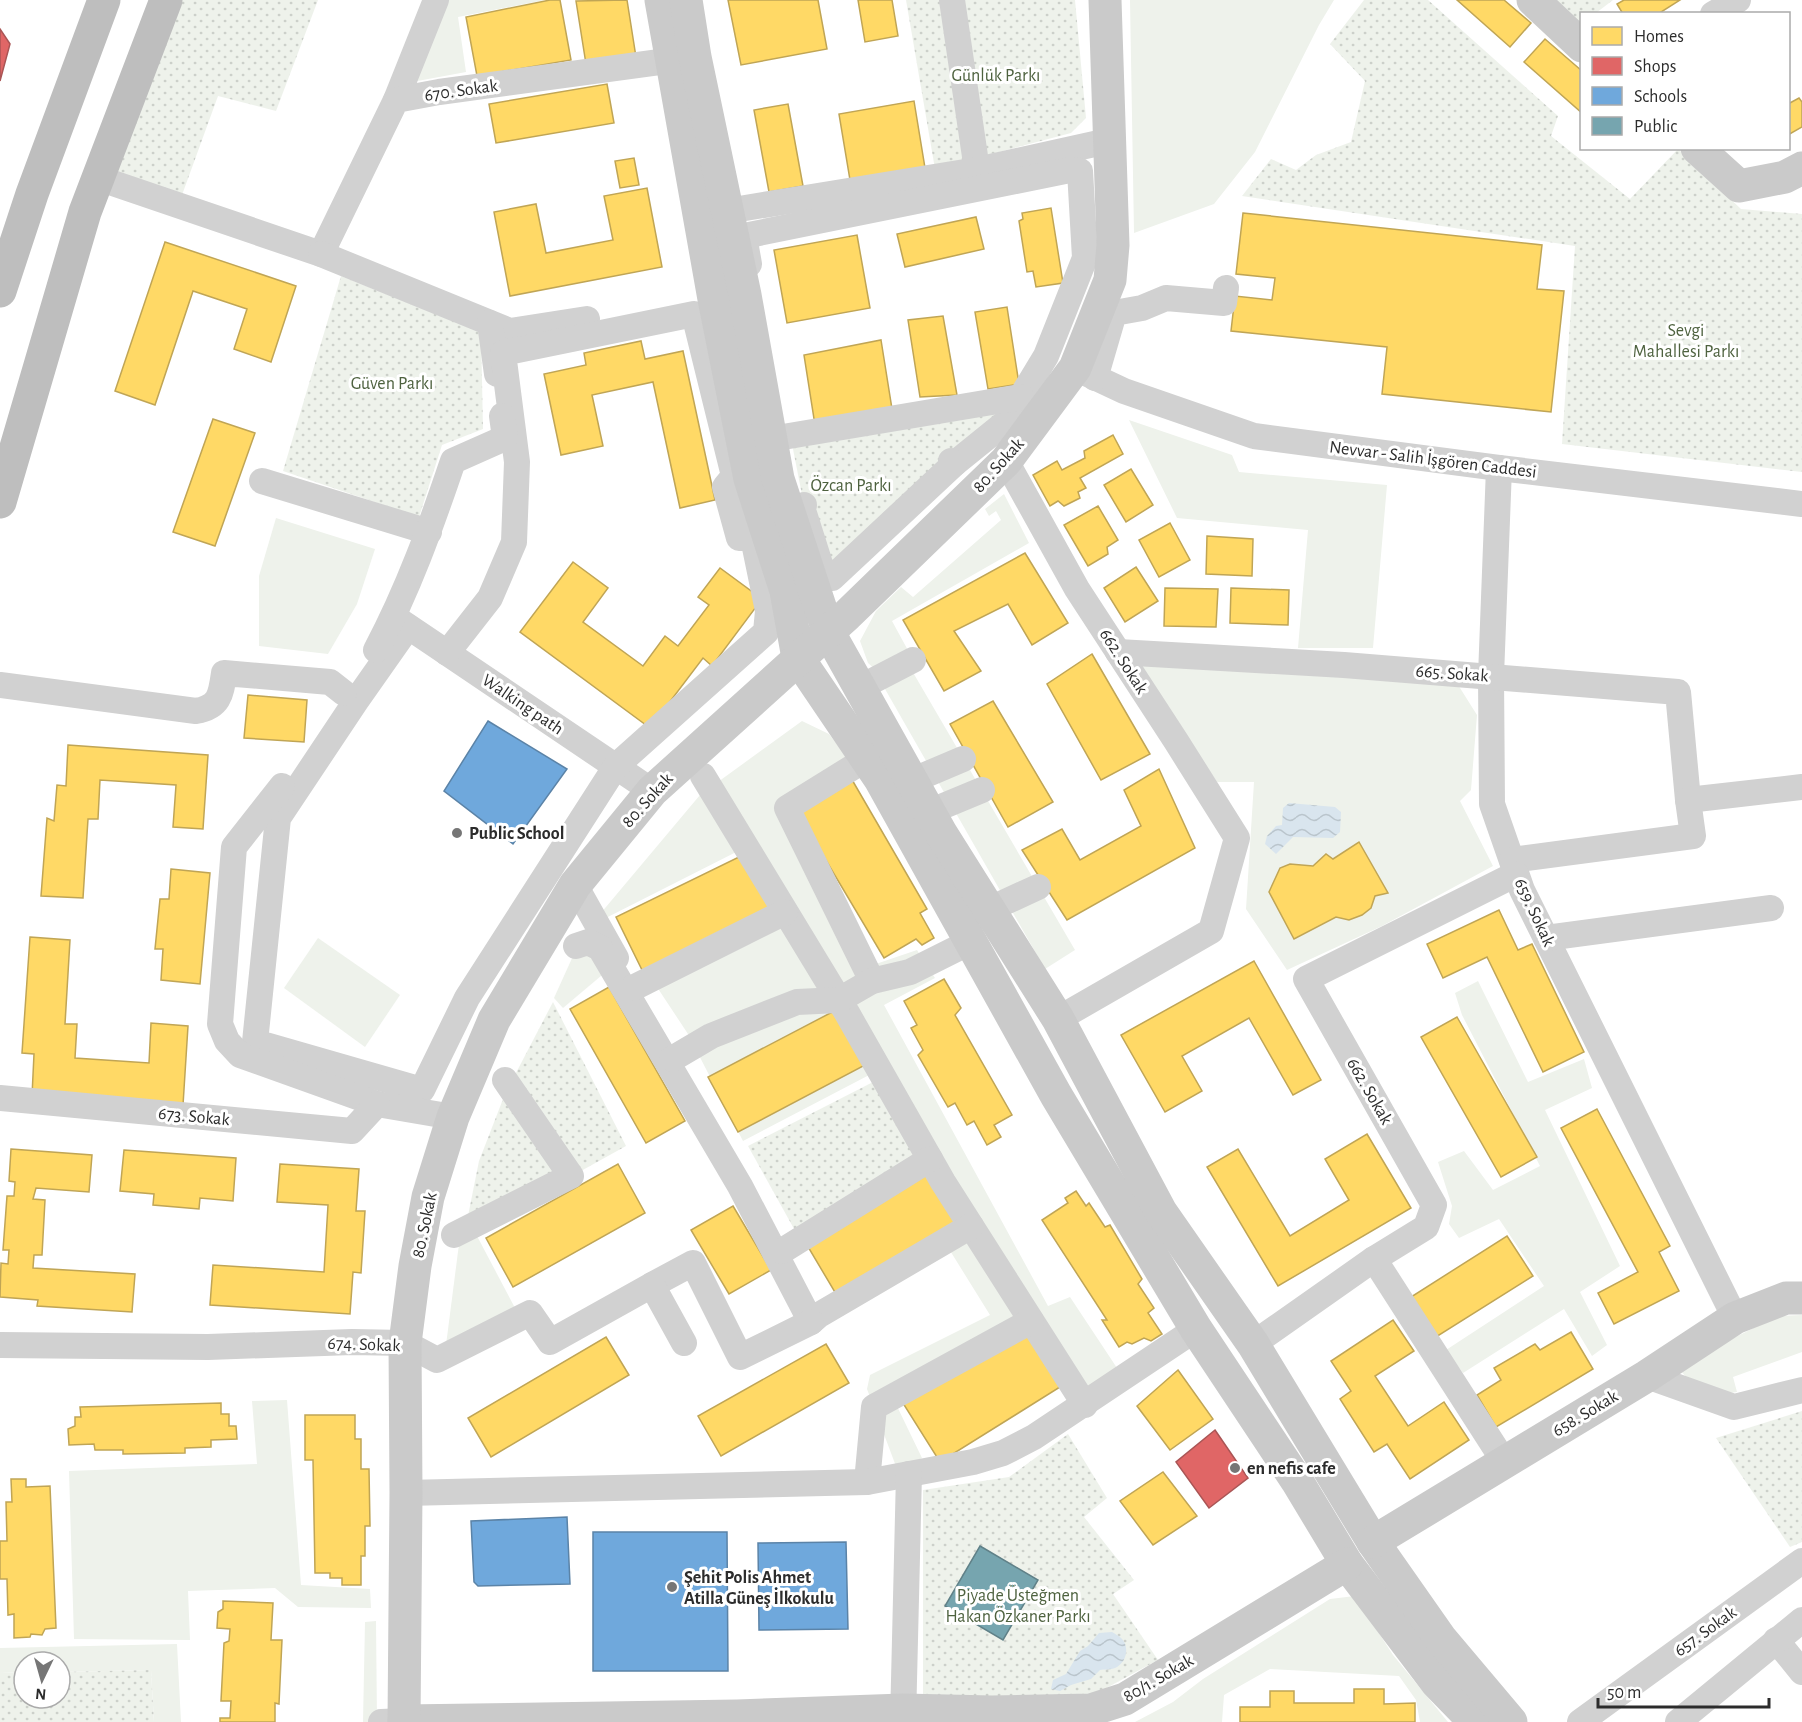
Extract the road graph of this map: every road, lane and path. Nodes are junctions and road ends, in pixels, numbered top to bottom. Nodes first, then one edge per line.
1 (104, 0) edge
2 (166, 0) edge
3 (436, 0) edge
4 (661, 0) edge
5 (686, 0) edge
6 (952, 0) edge
7 (1105, 0) edge
8 (1533, 0) edge
9 (1738, 0) edge
10 (1717, 12) edge
11 (1580, 45) edge
12 (684, 59) junction
13 (396, 100) junction
14 (1108, 141) junction
15 (1698, 150) edge
16 (977, 170) junction
17 (1796, 177) edge
18 (98, 178) junction
19 (727, 211) junction
20 (321, 254) junction
21 (1226, 288) dead end
22 (0, 291) edge
23 (729, 297) junction
24 (490, 323) junction
25 (1085, 373) junction
26 (1021, 397) junction
27 (783, 437) junction
28 (1006, 461) junction
29 (1499, 468) junction
30 (262, 481) dead end
31 (0, 502) edge
32 (1802, 504) edge
33 (429, 532) junction
34 (401, 622) junction
35 (828, 631) junction
36 (1118, 652) junction
37 (447, 653) junction
38 (798, 658) junction
39 (913, 660) dead end
40 (1491, 676) junction
41 (0, 685) edge
42 (859, 688) junction
43 (344, 693) junction
44 (866, 759) junction
45 (963, 759) dead end
46 (615, 766) junction
47 (703, 776) dead end
48 (911, 781) junction
49 (1802, 787) edge
50 (982, 790) dead end
51 (652, 791) junction
52 (1689, 800) junction
53 (929, 812) junction
54 (1514, 867) junction
55 (574, 885) junction
56 (1038, 887) dead end
57 (1771, 908) dead end
58 (990, 909) junction
59 (785, 912) junction
60 (1546, 938) junction
61 (970, 942) junction
62 (576, 946) dead end
63 (872, 981) junction
64 (633, 988) junction
65 (839, 1000) junction
66 (1058, 1019) junction
67 (672, 1059) junction
68 (505, 1080) dead end
69 (0, 1098) edge
70 (376, 1104) junction
71 (453, 1117) junction
72 (930, 1159) junction
73 (971, 1226) junction
74 (454, 1235) dead end
75 (782, 1251) junction
76 (1374, 1258) junction
77 (652, 1285) junction
78 (1802, 1298) edge
79 (1735, 1318) junction
80 (815, 1319) junction
81 (1031, 1321) junction
82 (1196, 1329) junction
83 (405, 1343) junction
84 (684, 1343) dead end
85 (1253, 1344) junction
86 (0, 1345) edge
87 (1647, 1376) junction
88 (1802, 1390) edge
89 (1085, 1405) junction
90 (1505, 1463) junction
91 (909, 1474) junction
92 (867, 1482) junction
93 (406, 1493) junction
94 (1373, 1542) junction
95 (1802, 1561) edge
96 (1347, 1564) junction
97 (1802, 1620) edge
98 (1776, 1640) junction
99 (1802, 1672) edge
100 (903, 1716) edge
101 (992, 1717) edge
102 (397, 1722) edge
103 (1475, 1722) edge
104 (1511, 1722) edge
105 (1580, 1722) edge
106 (1678, 1722) edge

1 - 22 highway
2 - 18 highway
3 - 13 street
4 - 12 street
5 - 12 street
6 - 16 street
7 - 14 street, 80. Sokak
8 - 11 street
9 - 10 street
12 - 13 street, 670. Sokak
12 - 19 street
12 - 23 street
13 - 20 street
14 - 16 street
14 - 25 street, 80. Sokak
15 - 17 street
16 - 19 street
18 - 20 street
18 - 31 highway
19 - 23 street
20 - 24 street
21 - 25 street
23 - 24 street
23 - 35 street
23 - 38 street
24 - 33 street
25 - 28 street, 80. Sokak
25 - 29 street, Nevvar - Salih İşgören Caddesi
26 - 27 street
26 - 27 street
26 - 27 street
28 - 35 street, 80. Sokak
28 - 36 street, 662. Sokak
29 - 32 street, Nevvar - Salih İşgören Caddesi
29 - 40 street, 659. Sokak
30 - 33 street
33 - 34 street
34 - 37 street, Walking path
34 - 43 street
34 - 46 street
35 - 38 street, 80. Sokak
35 - 42 street
36 - 40 street, 665. Sokak
36 - 66 street, 662. Sokak
37 - 46 street, Walking path
37 - 46 street
38 - 44 street
38 - 51 street, 80. Sokak
39 - 42 street
40 - 52 street, 665. Sokak
40 - 54 street, 659. Sokak
41 - 43 street
42 - 48 street
43 - 70 street
44 - 61 street
44 - 63 street
45 - 48 street
46 - 51 street, Walking path
47 - 59 street
48 - 53 street
49 - 52 street
50 - 53 street
51 - 55 street, 80. Sokak
52 - 54 street
53 - 58 street
54 - 60 street, 659. Sokak
54 - 76 street, 662. Sokak
55 - 64 street
55 - 71 street, 80. Sokak
56 - 58 street
57 - 60 street
58 - 66 street
59 - 64 street
59 - 65 street
60 - 79 street, 659. Sokak
61 - 63 street
61 - 82 street
62 - 80 street
63 - 65 street
64 - 67 street
65 - 67 street
65 - 72 street
66 - 85 street
67 - 75 street
68 - 74 street
69 - 70 street, 673. Sokak
70 - 71 street
71 - 83 street, 80. Sokak
72 - 73 street
72 - 75 street
73 - 80 street
73 - 81 street
75 - 80 street
76 - 85 street, 662. Sokak
76 - 90 street
77 - 80 street
77 - 83 street, 674. Sokak
77 - 84 street
78 - 79 street, 658. Sokak
79 - 87 street, 658. Sokak
81 - 89 street
81 - 92 street
82 - 89 street
82 - 96 street
83 - 86 street, 674. Sokak
83 - 93 street, 80. Sokak
85 - 94 street
87 - 88 street
87 - 90 street, 658. Sokak
89 - 91 street
90 - 94 street, 658. Sokak
91 - 92 street
91 - 100 street
92 - 93 street
93 - 102 street, 80. Sokak
94 - 104 street
95 - 105 street, 657. Sokak
96 - 101 street, 80/1. Sokak
96 - 103 street
97 - 98 street
98 - 99 street
98 - 106 street
100 - 101 street, 80/1. Sokak
100 - 102 street, 80/1. Sokak

